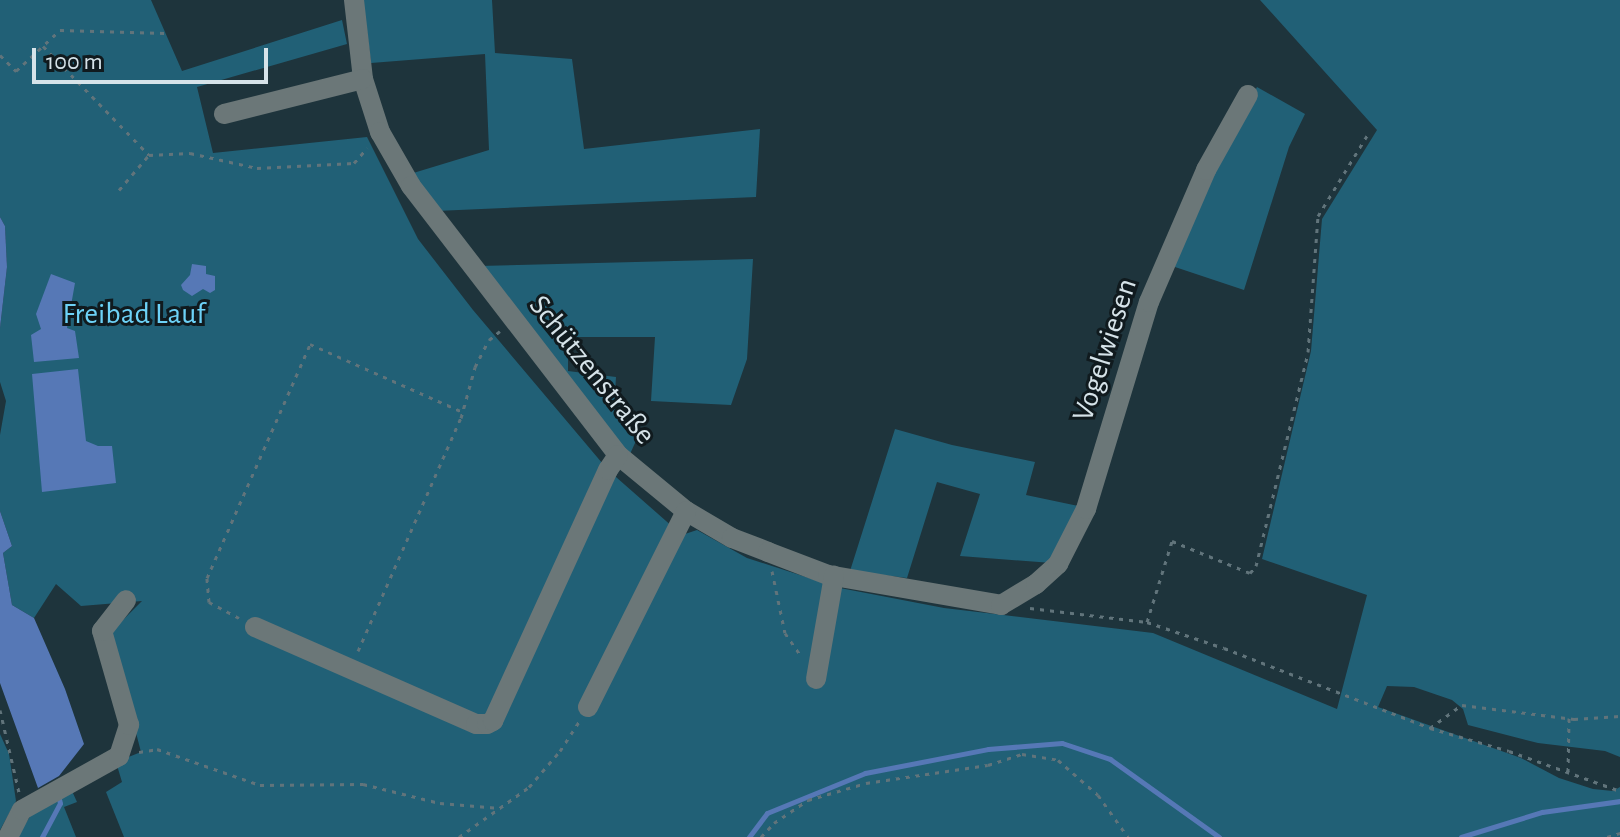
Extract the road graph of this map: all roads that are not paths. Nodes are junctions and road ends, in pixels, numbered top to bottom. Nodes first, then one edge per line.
1 (354, 0) edge
2 (363, 79) junction
3 (1248, 95) dead end
4 (224, 114) dead end
5 (618, 455) junction
6 (686, 511) junction
7 (834, 576) junction
8 (126, 600) dead end
9 (1001, 605) joint
10 (255, 627) road end
11 (816, 679) road end
12 (588, 707) road end
13 (8, 837) edge

1 - 2 street, Schützenstraße
2 - 4 street
2 - 5 street, Schützenstraße
3 - 9 street, Vogelwiesen
5 - 6 street, Schützenstraße
5 - 10 street
6 - 7 street, Schützenstraße
6 - 12 street
7 - 9 street, Schützenstraße
7 - 11 street
8 - 13 street

